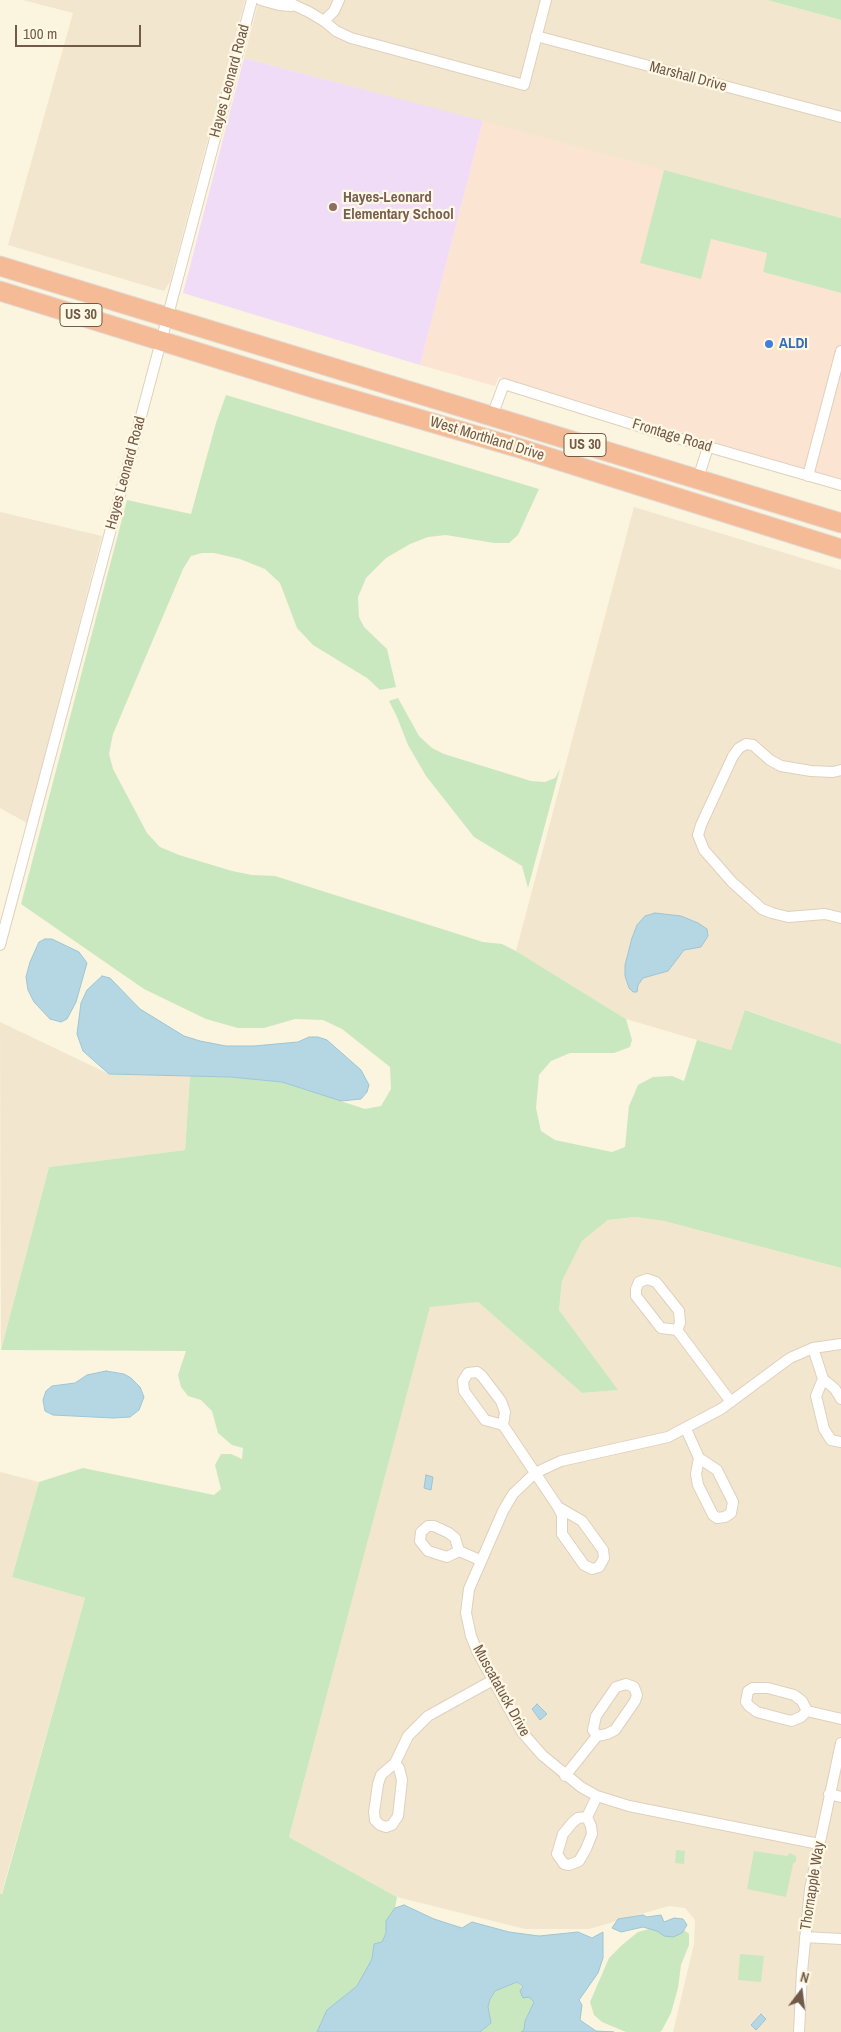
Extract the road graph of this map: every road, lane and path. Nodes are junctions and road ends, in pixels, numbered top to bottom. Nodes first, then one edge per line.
1 (252, 0) edge
2 (261, 0) edge
3 (283, 0) edge
4 (339, 0) edge
5 (546, 0) edge
6 (294, 6) junction
7 (324, 21) junction
8 (536, 36) junction
9 (841, 117) edge
10 (0, 266) edge
11 (0, 291) edge
12 (167, 317) junction
13 (161, 340) junction
14 (841, 351) edge
15 (492, 416) junction
16 (708, 447) junction
17 (808, 476) junction
18 (698, 479) junction
19 (841, 485) edge
20 (841, 523) edge
21 (841, 549) edge
22 (841, 770) edge
23 (841, 918) edge
24 (0, 946) edge
25 (677, 1330) junction
26 (841, 1344) edge
27 (813, 1348) junction
28 (823, 1379) junction
29 (841, 1399) edge
30 (731, 1402) junction
31 (503, 1425) junction
32 (686, 1428) junction
33 (841, 1442) edge
34 (699, 1458) junction
35 (535, 1473) junction
36 (558, 1508) junction
37 (459, 1551) dead end
38 (480, 1560) junction
39 (492, 1680) junction
40 (807, 1711) junction
41 (841, 1719) edge
42 (596, 1736) junction
43 (841, 1743) edge
44 (394, 1763) junction
45 (565, 1776) junction
46 (829, 1794) junction
47 (597, 1796) junction
48 (841, 1797) edge
49 (587, 1817) junction
50 (819, 1844) junction
51 (805, 1937) junction
52 (841, 1939) edge
53 (799, 2032) edge

1 - 12 street, Hayes Leonard Road
2 - 6 street
3 - 6 street
4 - 7 street
5 - 8 street
6 - 7 street
7 - 8 street
8 - 9 street, Marshall Drive
10 - 12 highway, US 30
11 - 13 highway, US 30
12 - 13 street, Hayes Leonard Road
12 - 15 highway, West Morthland Drive / US 30
13 - 21 highway, West Morthland Drive / US 30
13 - 24 street, Hayes Leonard Road
14 - 17 street
15 - 16 street, Frontage Road
15 - 18 highway, West Morthland Drive / US 30
16 - 17 street, Frontage Road
16 - 18 street
17 - 19 street, Frontage Road
18 - 20 highway, West Morthland Drive / US 30
22 - 23 street
25 - 25 street
25 - 30 street
26 - 27 street, Muscatatuck Drive
27 - 28 street
27 - 30 street, Muscatatuck Drive
28 - 29 street
28 - 33 street
30 - 32 street, Muscatatuck Drive
31 - 31 street
31 - 35 street
32 - 34 street
32 - 35 street, Muscatatuck Drive
34 - 34 street
35 - 36 street
35 - 38 street, Muscatatuck Drive
36 - 36 street
37 - 38 street
38 - 39 street, Muscatatuck Drive
39 - 44 street
39 - 45 street, Muscatatuck Drive
40 - 40 street
40 - 41 street
42 - 42 street
42 - 45 street
43 - 46 street, Thornapple Way
44 - 44 street
45 - 47 street, Muscatatuck Drive
46 - 48 street
46 - 50 street, Thornapple Way
47 - 49 street
47 - 50 street, Muscatatuck Drive
49 - 49 street
50 - 51 street, Thornapple Way
51 - 52 street
51 - 53 street, Thornapple Way

